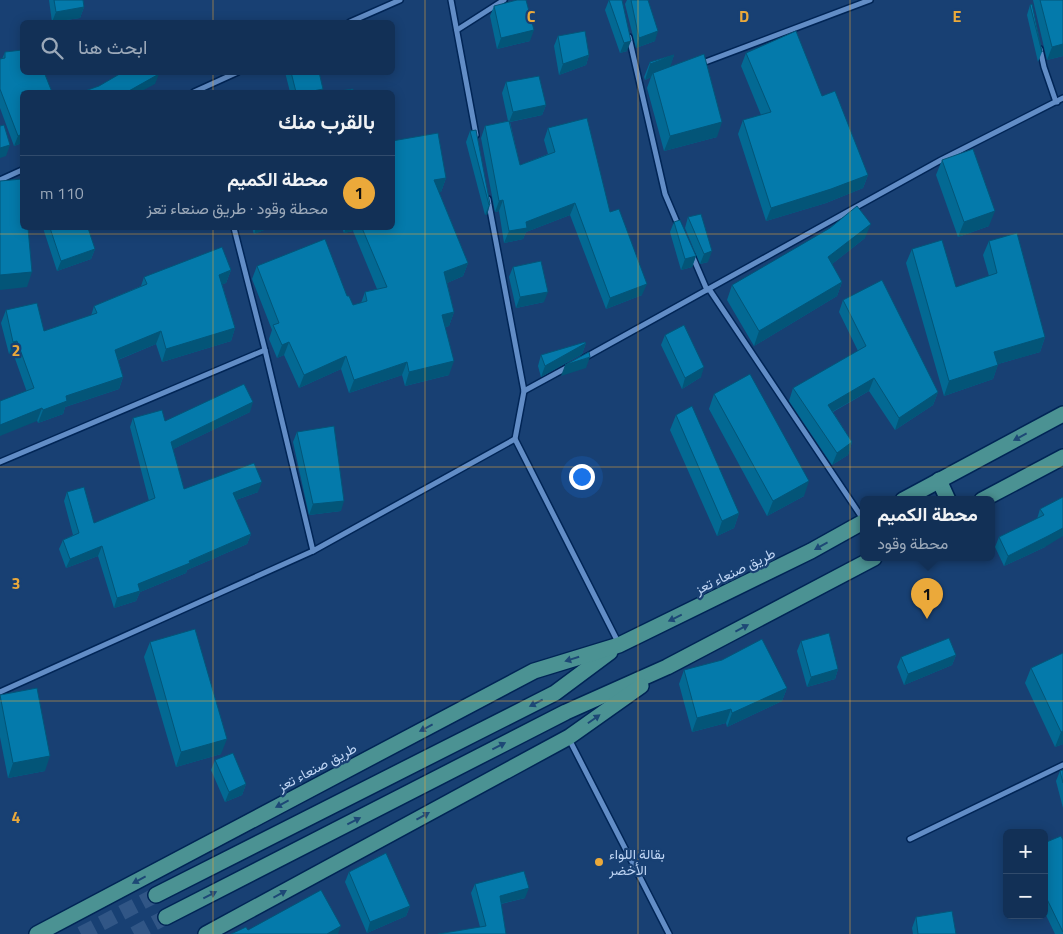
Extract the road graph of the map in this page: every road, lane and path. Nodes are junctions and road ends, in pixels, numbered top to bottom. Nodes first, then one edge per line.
1 (400, 0) edge
2 (450, 0) edge
3 (504, 0) edge
4 (870, 0) edge
5 (355, 20) edge
6 (627, 29) edge
7 (457, 30) junction
8 (1038, 38) edge
9 (696, 66) edge
10 (232, 75) edge
11 (650, 83) dead end
12 (640, 86) junction
13 (201, 90) edge
14 (1063, 98) edge
15 (1056, 102) junction
16 (477, 137) edge
17 (20, 171) edge
18 (0, 180) edge
19 (488, 196) edge
20 (680, 229) edge
21 (235, 230) edge
22 (688, 246) edge
23 (707, 290) junction
24 (266, 350) junction
25 (524, 391) junction
26 (1063, 414) edge
27 (515, 439) junction
28 (1063, 457) edge
29 (0, 462) edge
30 (939, 480) junction
31 (909, 496) edge
32 (946, 496) edge
33 (990, 496) edge
34 (860, 516) edge
35 (860, 523) edge
36 (313, 551) junction
37 (868, 561) edge
38 (619, 645) junction
39 (668, 667) junction
40 (0, 692) edge
41 (568, 737) junction
42 (1063, 765) edge
43 (910, 840) dead end
44 (156, 895) tunnel mouth
45 (166, 917) tunnel mouth
46 (37, 934) edge
47 (206, 934) edge
48 (669, 934) edge

1 - 5 street
2 - 7 street
3 - 7 street
4 - 9 street
6 - 12 street
7 - 16 street
8 - 15 street
10 - 13 street
11 - 12 street
12 - 20 street
14 - 15 street
15 - 23 street
17 - 18 street
19 - 25 street
21 - 24 street
22 - 23 street
23 - 25 street
23 - 34 street
24 - 29 street
24 - 36 street
25 - 27 street
26 -> 30 highway
27 - 36 street
27 - 38 street
28 - 33 highway
30 - 31 highway
30 - 32 highway
35 -> 38 highway, طريق صنعاء تعز
36 - 40 street
39 -> 37 highway
38 -> 44 highway, طريق صنعاء تعز
38 -> 46 highway, طريق صنعاء تعز
41 -> 39 highway
45 -> 39 highway
47 -> 41 highway
41 - 48 street
42 - 43 street

